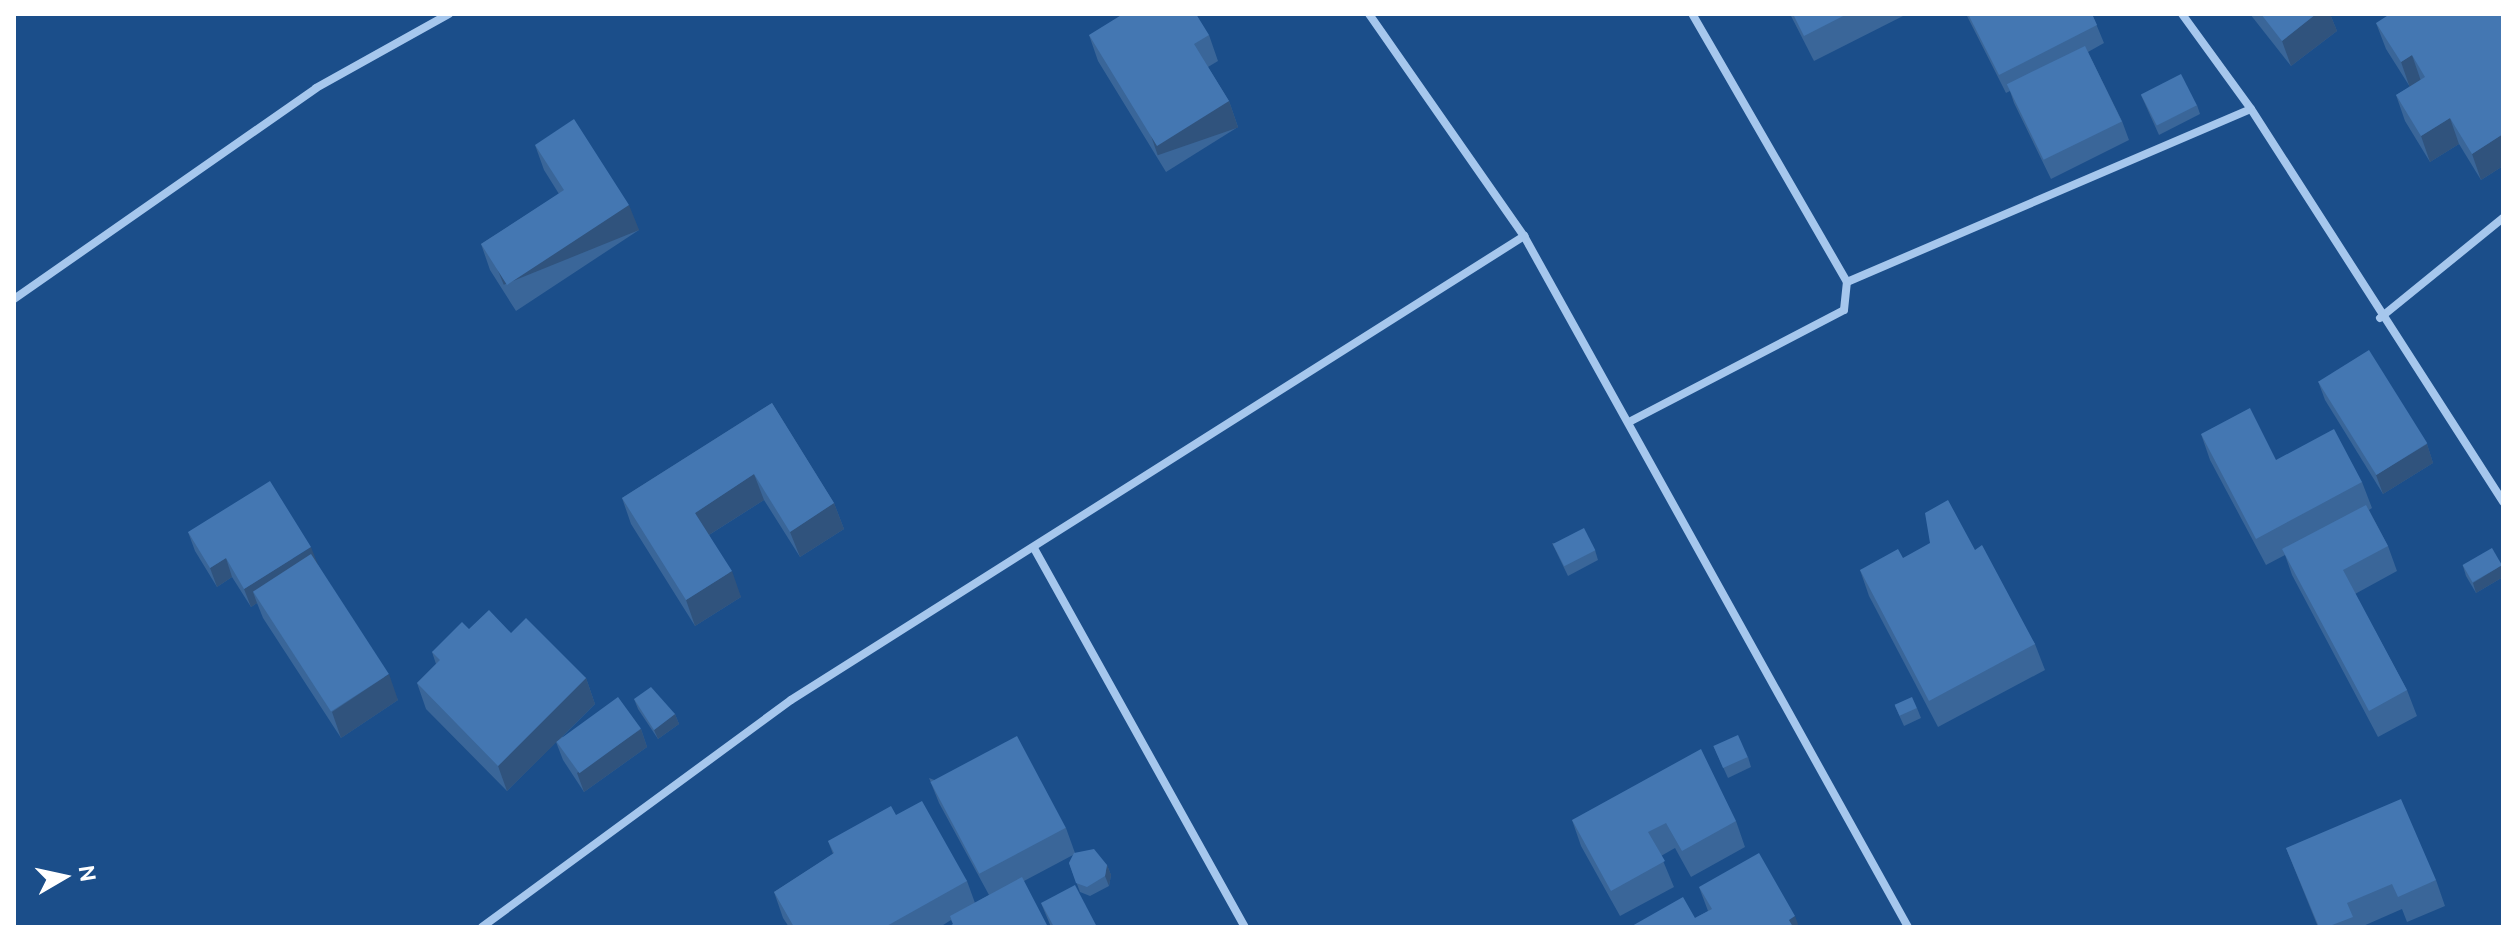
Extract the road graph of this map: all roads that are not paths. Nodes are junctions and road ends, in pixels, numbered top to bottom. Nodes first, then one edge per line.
1 (449, 14) edge
2 (1369, 14) edge
3 (1692, 14) edge
4 (2182, 14) edge
5 (2251, 109) junction
6 (2503, 218) edge
7 (1524, 236) junction
8 (1847, 282) junction
9 (14, 299) edge
10 (2380, 318) junction
11 (1629, 422) junction
12 (2503, 502) edge
13 (1035, 550) junction
14 (482, 927) edge
15 (1245, 927) edge
16 (1908, 927) edge

1 - 9 street
2 - 7 street
3 - 8 street
4 - 5 street
5 - 8 street
5 - 10 street
6 - 10 street
7 - 11 street
7 - 13 street
8 - 11 street
10 - 12 street
11 - 16 street
13 - 14 street
13 - 15 street

